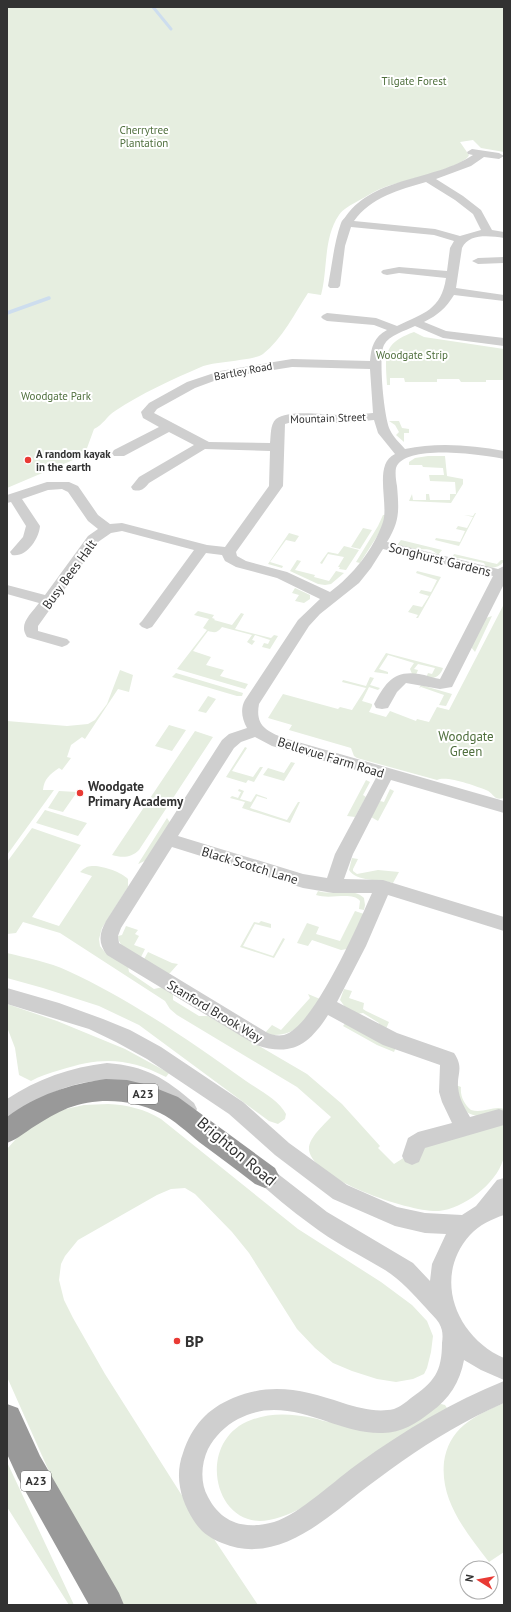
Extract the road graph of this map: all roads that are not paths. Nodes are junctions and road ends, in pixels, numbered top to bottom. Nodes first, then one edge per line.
1 (470, 151) dead end
2 (482, 154) junction
3 (499, 156) dead end
4 (427, 178) junction
5 (346, 224) junction
6 (488, 233) junction
7 (504, 236) edge
8 (462, 240) junction
9 (504, 260) edge
10 (478, 261) dead end
11 (387, 272) dead end
12 (453, 275) junction
13 (334, 286) dead end
14 (450, 291) junction
15 (504, 298) edge
16 (327, 317) dead end
17 (415, 322) junction
18 (398, 330) junction
19 (504, 342) edge
20 (376, 365) junction
21 (379, 416) junction
22 (169, 427) junction
23 (203, 445) junction
24 (277, 447) junction
25 (119, 453) dead end
26 (402, 454) junction
27 (504, 455) edge
28 (138, 487) dead end
29 (10, 498) edge
30 (107, 528) junction
31 (379, 544) junction
32 (203, 548) junction
33 (17, 552) dead end
34 (229, 552) junction
35 (503, 572) edge
36 (7, 589) edge
37 (331, 598) junction
38 (50, 601) junction
39 (147, 624) dead end
40 (62, 642) dead end
41 (382, 704) dead end
42 (257, 730) junction
43 (386, 774) junction
44 (504, 807) edge
45 (167, 840) junction
46 (333, 886) junction
47 (383, 887) junction
48 (504, 924) edge
49 (7, 996) edge
50 (326, 1005) junction
51 (7, 1110) edge
52 (499, 1118) dead end
53 (465, 1127) junction
54 (7, 1132) edge
55 (412, 1156) dead end
56 (265, 1176) junction
57 (504, 1187) edge
58 (504, 1205) edge
59 (484, 1212) junction
60 (465, 1225) junction
61 (450, 1322) junction
62 (504, 1369) edge
63 (504, 1392) edge
64 (7, 1419) edge
65 (107, 1605) edge

1 - 2 street
2 - 3 street
2 - 4 street
4 - 5 street
4 - 6 street
5 - 8 street
5 - 13 street
6 - 7 street
6 - 8 street
8 - 12 street
9 - 10 street
11 - 12 street
12 - 14 street
14 - 15 street
14 - 17 street
16 - 18 street
17 - 18 street
17 - 19 street
18 - 20 street
20 - 21 street
20 - 22 street, Bartley Road
21 - 24 street, Mountain Street
21 - 26 street
22 - 23 street
22 - 25 street
23 - 24 street
23 - 28 street
24 - 34 street, Mountain Street
26 - 27 street
26 - 31 street
29 - 30 street
29 - 33 street
30 - 32 street
30 - 38 street, Busy Bees Halt
31 - 35 street, Songhurst Gardens
31 - 37 street
32 - 34 street
32 - 39 street
34 - 37 street
35 - 41 street, Songhurst Gardens
36 - 38 street
37 - 42 street
38 - 40 street, Busy Bees Halt
42 - 43 street, Bellevue Farm Road
42 - 45 street, Stanford Brook Way
43 - 44 street, Bellevue Farm Road
43 - 46 street
45 - 46 street, Black Scotch Lane
45 - 50 street, Stanford Brook Way
46 - 47 street
47 - 48 street
47 - 50 street, Stanford Brook Way
49 - 60 street
50 - 53 street
51 - 56 street, Brighton Road
52 - 53 street
53 - 55 street
54 - 56 highway, A23
56 - 61 street, Brighton Road
57 - 59 street
58 - 59 street
59 - 60 street
60 - 61 street
61 - 62 street, Brighton Road
61 - 63 street
64 - 65 highway, A23

